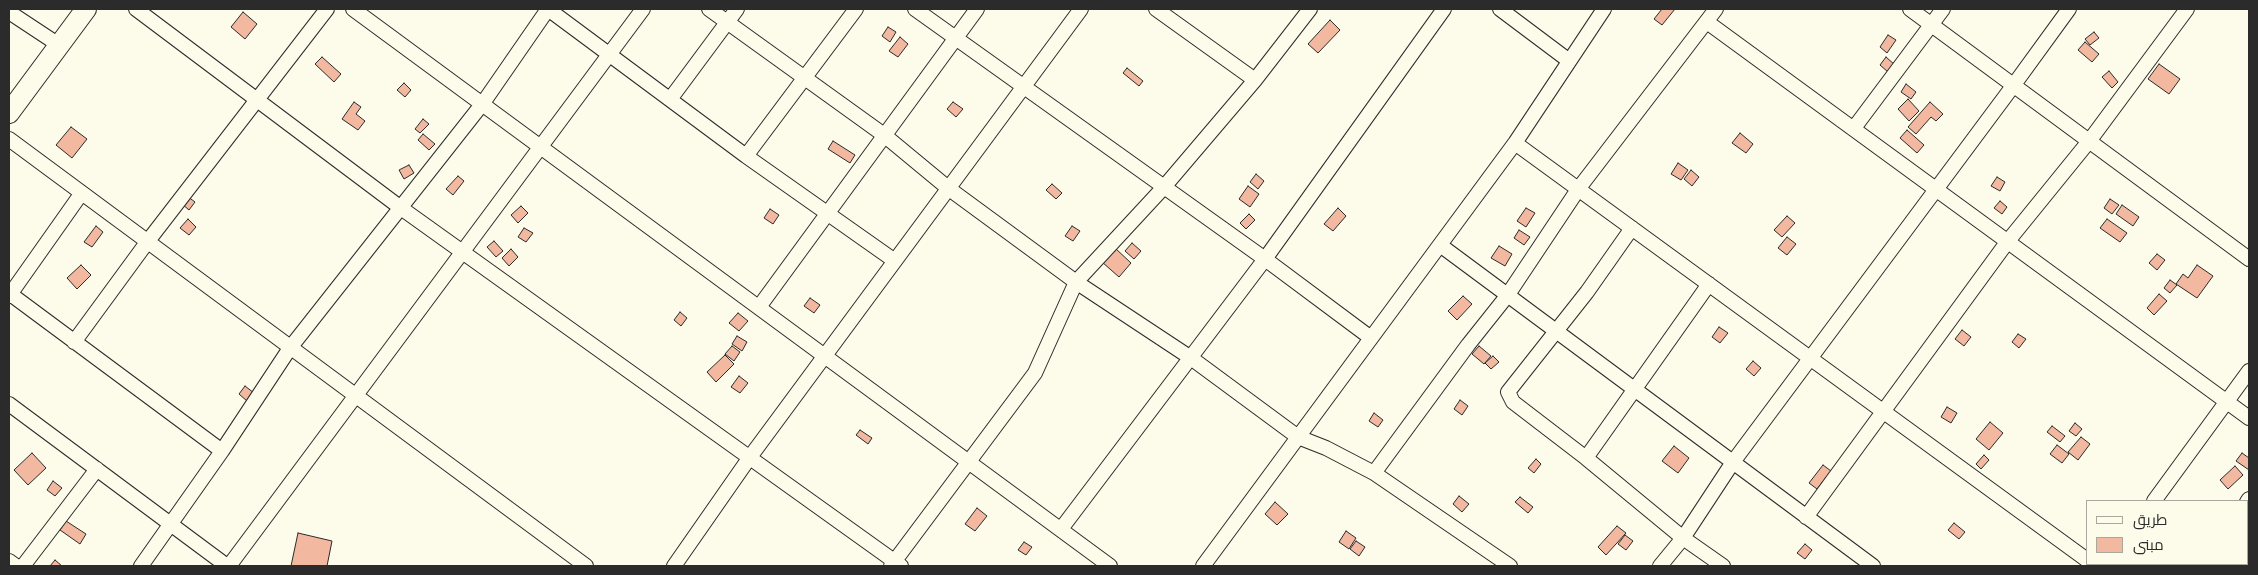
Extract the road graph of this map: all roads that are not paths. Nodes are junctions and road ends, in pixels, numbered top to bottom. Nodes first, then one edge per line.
1 (86, 9) edge
2 (136, 9) edge
3 (327, 9) edge
4 (353, 9) edge
5 (548, 9) edge
6 (643, 9) edge
7 (709, 9) edge
8 (737, 9) edge
9 (856, 9) edge
10 (915, 9) edge
11 (977, 9) edge
12 (1081, 9) edge
13 (1156, 9) edge
14 (1310, 9) edge
15 (1444, 9) edge
16 (1500, 9) edge
17 (1604, 9) edge
18 (1716, 9) edge
19 (1910, 9) edge
20 (1943, 9) edge
21 (2068, 9) edge
22 (2187, 9) edge
23 (9, 12) edge
24 (727, 22) junction
25 (1707, 22) junction
26 (1931, 25) junction
27 (955, 38) junction
28 (59, 45) junction
29 (608, 54) junction
30 (1568, 60) junction
31 (805, 78) junction
32 (1255, 80) junction
33 (2014, 86) junction
34 (1023, 87) junction
35 (257, 98) junction
36 (671, 98) junction
37 (483, 103) junction
38 (9, 112) edge
39 (1854, 128) junction
40 (884, 136) junction
41 (9, 140) edge
42 (2090, 140) junction
43 (1515, 143) junction
44 (541, 149) junction
45 (746, 156) junction
46 (1164, 187) junction
47 (948, 188) junction
48 (1579, 188) junction
49 (1937, 189) junction
50 (81, 194) junction
51 (401, 208) junction
52 (828, 213) junction
53 (1632, 228) junction
54 (148, 241) junction
55 (2008, 241) junction
56 (1440, 245) junction
57 (463, 250) junction
58 (1265, 259) junction
59 (2249, 259) edge
60 (895, 261) junction
61 (1076, 282) junction
62 (1709, 284) junction
63 (9, 294) edge
64 (1507, 296) junction
65 (758, 307) junction
66 (1556, 331) junction
67 (1371, 338) junction
68 (74, 342) junction
69 (290, 348) junction
70 (825, 356) junction
71 (1191, 358) junction
72 (1810, 358) junction
73 (2249, 371) edge
74 (1634, 389) junction
75 (354, 396) junction
76 (2226, 402) junction
77 (9, 404) edge
78 (1883, 412) junction
79 (2249, 418) edge
80 (1298, 437) junction
81 (222, 451) junction
82 (750, 457) junction
83 (1586, 458) junction
84 (1733, 462) junction
85 (969, 463) junction
86 (97, 469) junction
87 (1374, 473) junction
88 (2155, 500) edge
89 (1806, 517) junction
90 (170, 526) junction
91 (1061, 529) junction
92 (1683, 538) junction
93 (2086, 559) edge
94 (9, 561) edge
95 (896, 565) edge
96 (16, 566) edge
97 (24, 566) edge
98 (141, 566) edge
99 (228, 566) edge
100 (586, 566) edge
101 (674, 566) edge
102 (1110, 566) edge
103 (1202, 566) edge
104 (1510, 566) edge
105 (1660, 566) edge
106 (1723, 566) edge
107 (1873, 566) edge

1 - 28 street
2 - 35 street
3 - 35 street
4 - 37 street
5 - 29 street
5 - 37 street
6 - 29 street
7 - 24 street
8 - 24 street
9 - 31 street
10 - 27 street
11 - 27 street
12 - 34 street
13 - 32 street
14 - 32 street
15 - 58 street
16 - 30 street
17 - 30 street
18 - 25 street
19 - 26 street
20 - 26 street
21 - 33 street
22 - 42 street
23 - 28 street
24 - 31 street
24 - 36 street
25 - 39 street
25 - 48 street
26 - 33 street
26 - 39 street
27 - 34 street
27 - 40 street
28 - 38 street
29 - 36 street
29 - 44 street
30 - 43 street
31 - 40 street
31 - 45 street
32 - 46 street
33 - 42 street
33 - 49 street
34 - 46 street
34 - 47 street
35 - 51 street
35 - 54 street
36 - 45 street
37 - 44 street
37 - 51 street
39 - 49 street
40 - 47 street
40 - 52 street
41 - 50 street
42 - 55 street
42 - 59 street
43 - 48 street
43 - 56 street
44 - 57 street
44 - 65 street
45 - 52 street
46 - 58 street
46 - 61 street
47 - 60 street
47 - 61 street
48 - 53 street
48 - 64 street
49 - 55 street
49 - 72 street
50 - 54 street
50 - 63 street
51 - 57 street
51 - 69 street
52 - 60 street
52 - 65 street
53 - 62 street
53 - 66 street
54 - 68 street
54 - 69 street
55 - 76 street
55 - 78 street
56 - 64 street
56 - 67 street
57 - 75 street
57 - 82 street
58 - 67 street
58 - 71 street
60 - 70 street
61 - 71 street
61 - 85 street
62 - 72 street
62 - 74 street
63 - 68 street
64 - 66 street
64 - 87 street
65 - 70 street
66 - 74 street
66 - 83 street
67 - 80 street
68 - 81 street
69 - 75 street
69 - 81 street
70 - 82 street
70 - 85 street
71 - 80 street
71 - 91 street
72 - 78 street
72 - 84 street
73 - 76 street
74 - 83 street
74 - 84 street
75 - 99 street
75 - 100 street
76 - 79 street
76 - 88 street
77 - 86 street
78 - 89 street
78 - 93 street
80 - 87 street
80 - 103 street
81 - 90 street
82 - 95 street
82 - 101 street
83 - 92 street
84 - 89 street
84 - 92 street
85 - 91 street
85 - 95 street
86 - 90 street
86 - 97 street
87 - 104 street
89 - 107 street
90 - 98 street
90 - 99 street
91 - 102 street
92 - 105 street
92 - 106 street
94 - 96 street

